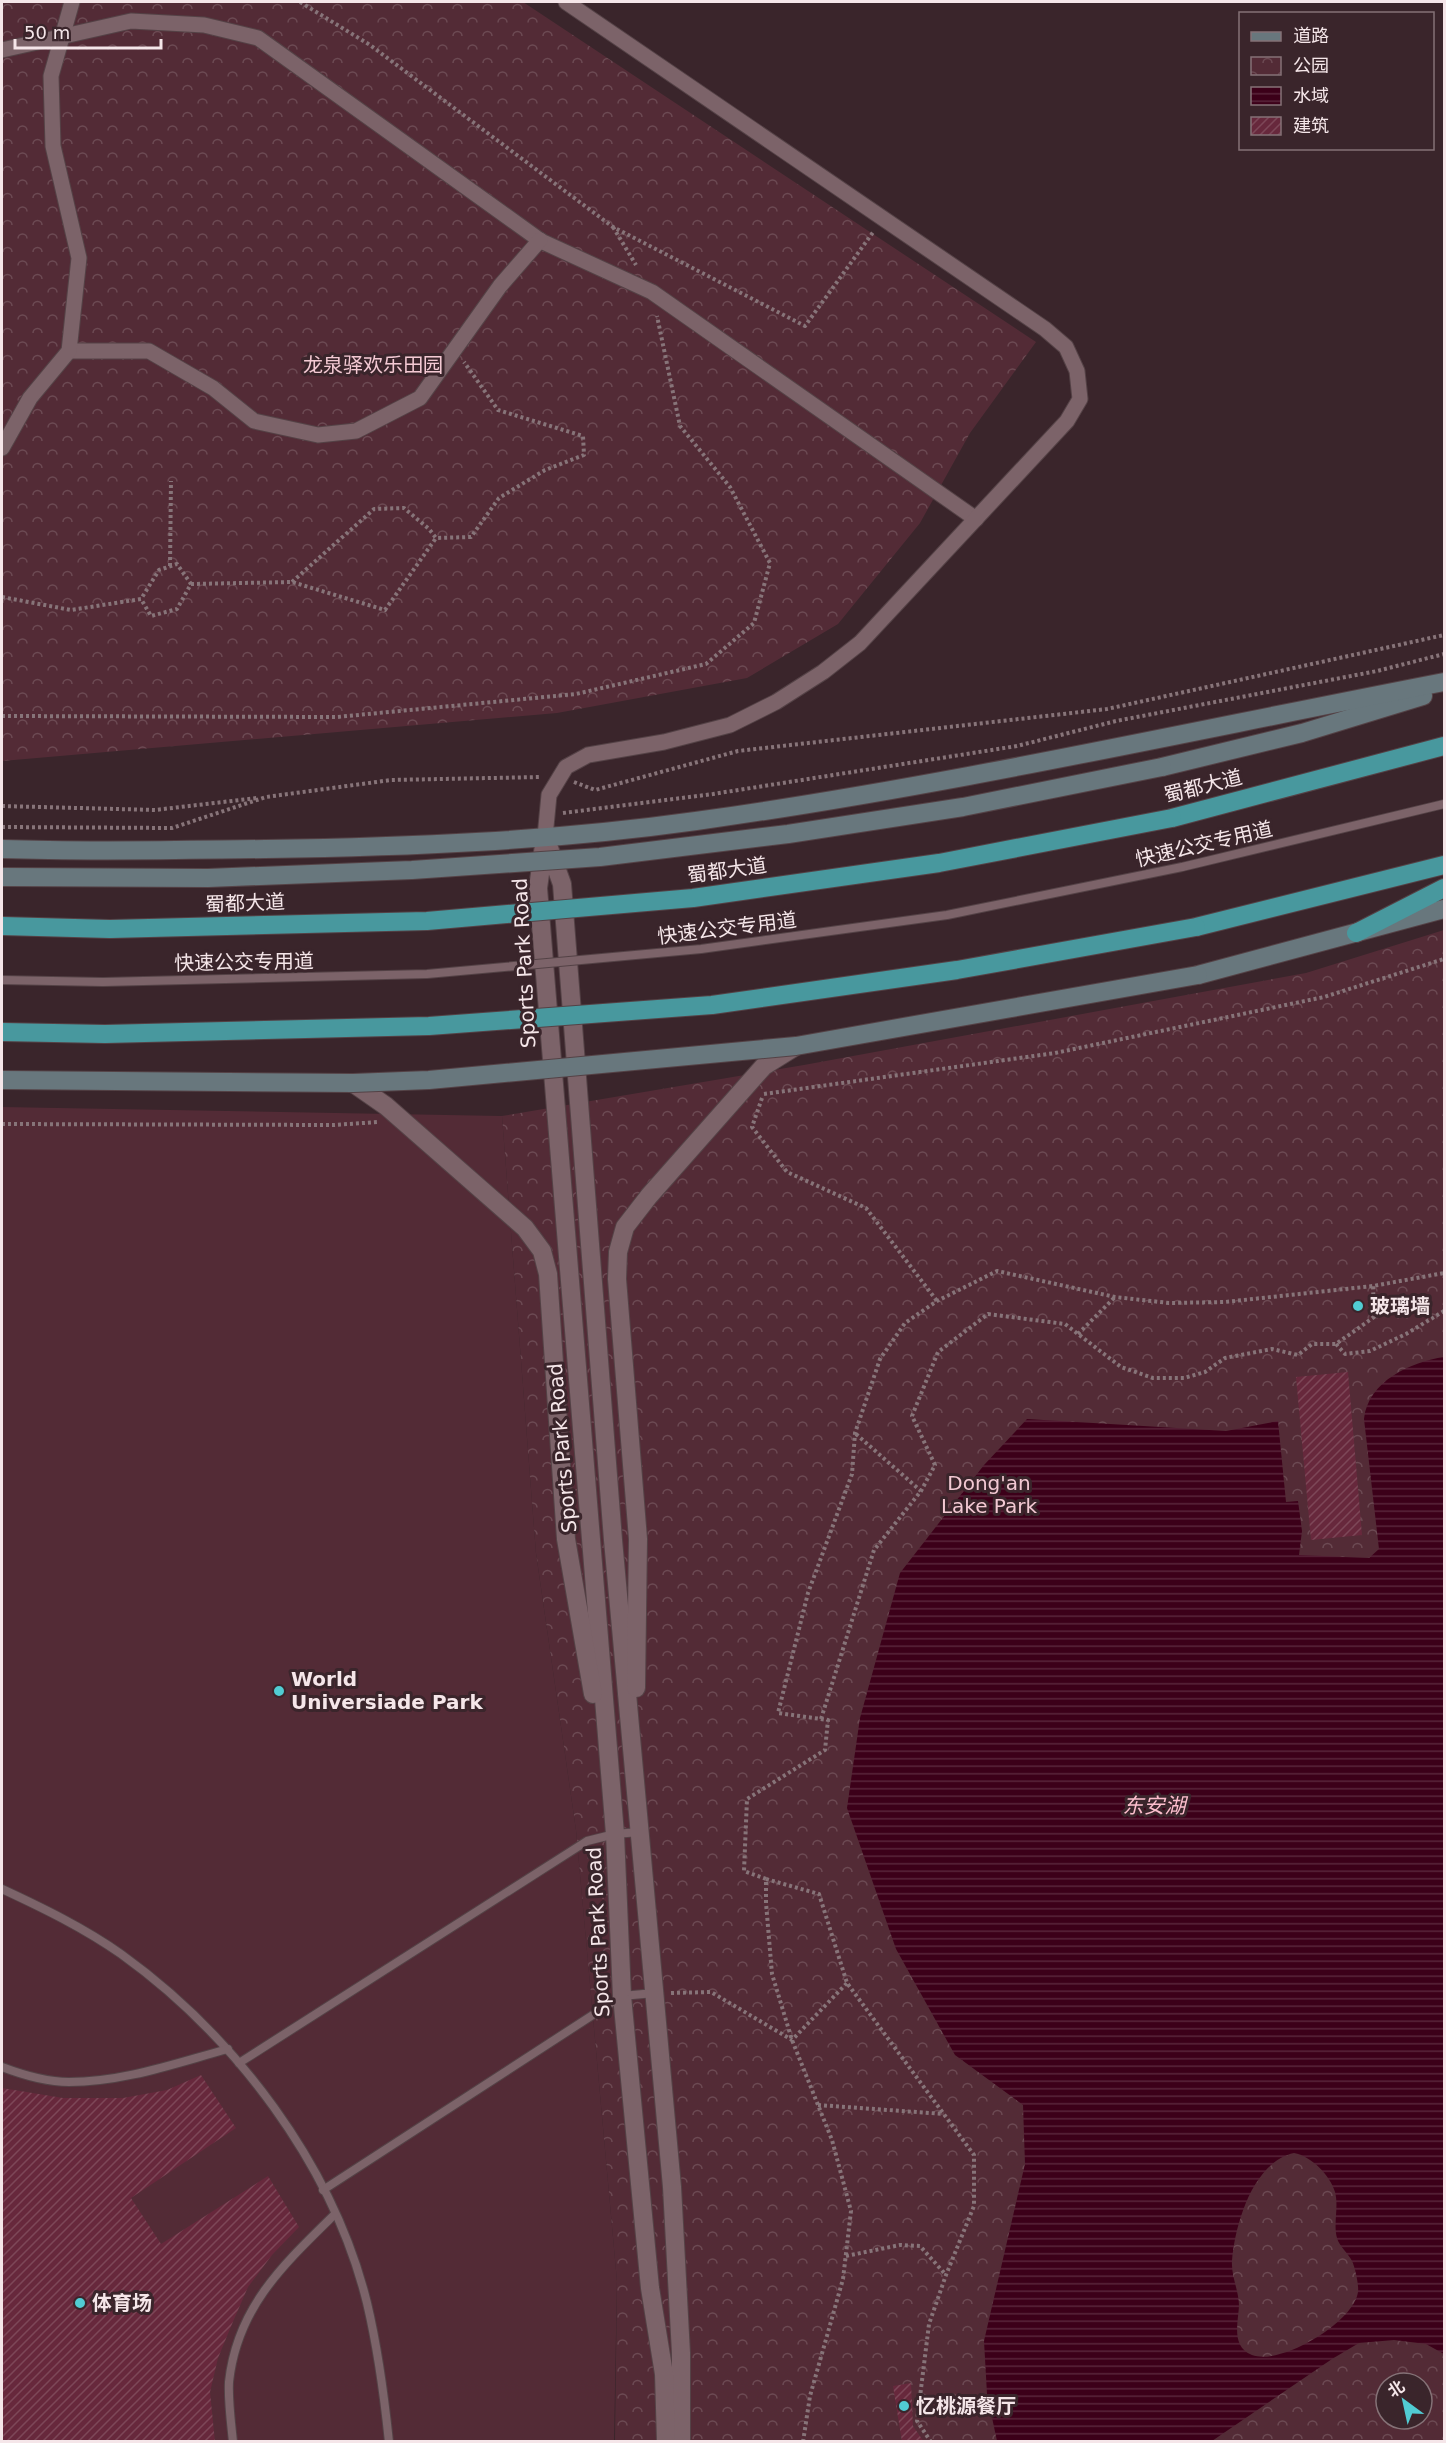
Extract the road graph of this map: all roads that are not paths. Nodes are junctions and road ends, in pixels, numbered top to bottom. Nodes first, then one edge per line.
1 (72, 2) edge
2 (566, 2) edge
3 (62, 36) junction
4 (2, 50) edge
5 (540, 240) junction
6 (69, 351) junction
7 (2, 448) edge
8 (976, 519) junction
9 (1444, 682) edge
10 (1444, 690) edge
11 (1444, 746) edge
12 (1444, 804) edge
13 (545, 837) junction
14 (2, 849) edge
15 (1444, 865) edge
16 (2, 877) edge
17 (1444, 888) edge
18 (1444, 909) edge
19 (2, 926) edge
20 (1356, 933) junction
21 (2, 980) edge
22 (2, 1032) edge
23 (796, 1046) junction
24 (2, 1080) edge
25 (354, 1083) junction
26 (634, 1789) junction
27 (611, 1793) junction
28 (639, 1832) junction
29 (615, 1834) junction
30 (2, 1889) edge
31 (656, 1993) junction
32 (622, 1996) junction
33 (228, 2049) junction
34 (239, 2063) junction
35 (2, 2067) edge
36 (323, 2190) junction
37 (334, 2214) junction
38 (233, 2442) edge
39 (389, 2442) edge
40 (666, 2442) edge
41 (681, 2442) edge

1 - 3 street
2 - 8 street
3 - 4 street
3 - 5 street
3 - 6 street
5 - 6 street
5 - 8 street
6 - 7 street
8 - 13 street
9 - 13 main road
10 - 16 main road, bridge
11 - 19 highway, 蜀都大道, bridge
12 - 21 lane, 快速公交专用道, bridge
13 - 14 main road
13 - 26 street, Sports Park Road
13 - 27 street, Sports Park Road
15 - 22 highway, bridge
17 - 20 highway
18 - 20 main road
20 - 23 main road, bridge
23 - 25 main road, bridge
23 - 26 street
24 - 25 main road, bridge
25 - 27 street
26 - 28 street, Sports Park Road
27 - 29 street, Sports Park Road
28 - 29 lane
28 - 31 street, Sports Park Road
29 - 32 street, Sports Park Road
29 - 34 lane
30 - 33 lane
31 - 32 lane
31 - 41 street, Sports Park Road
32 - 36 lane
32 - 40 street, Sports Park Road
33 - 34 lane
33 - 35 lane
34 - 36 lane
36 - 37 lane
37 - 38 lane
37 - 39 lane

